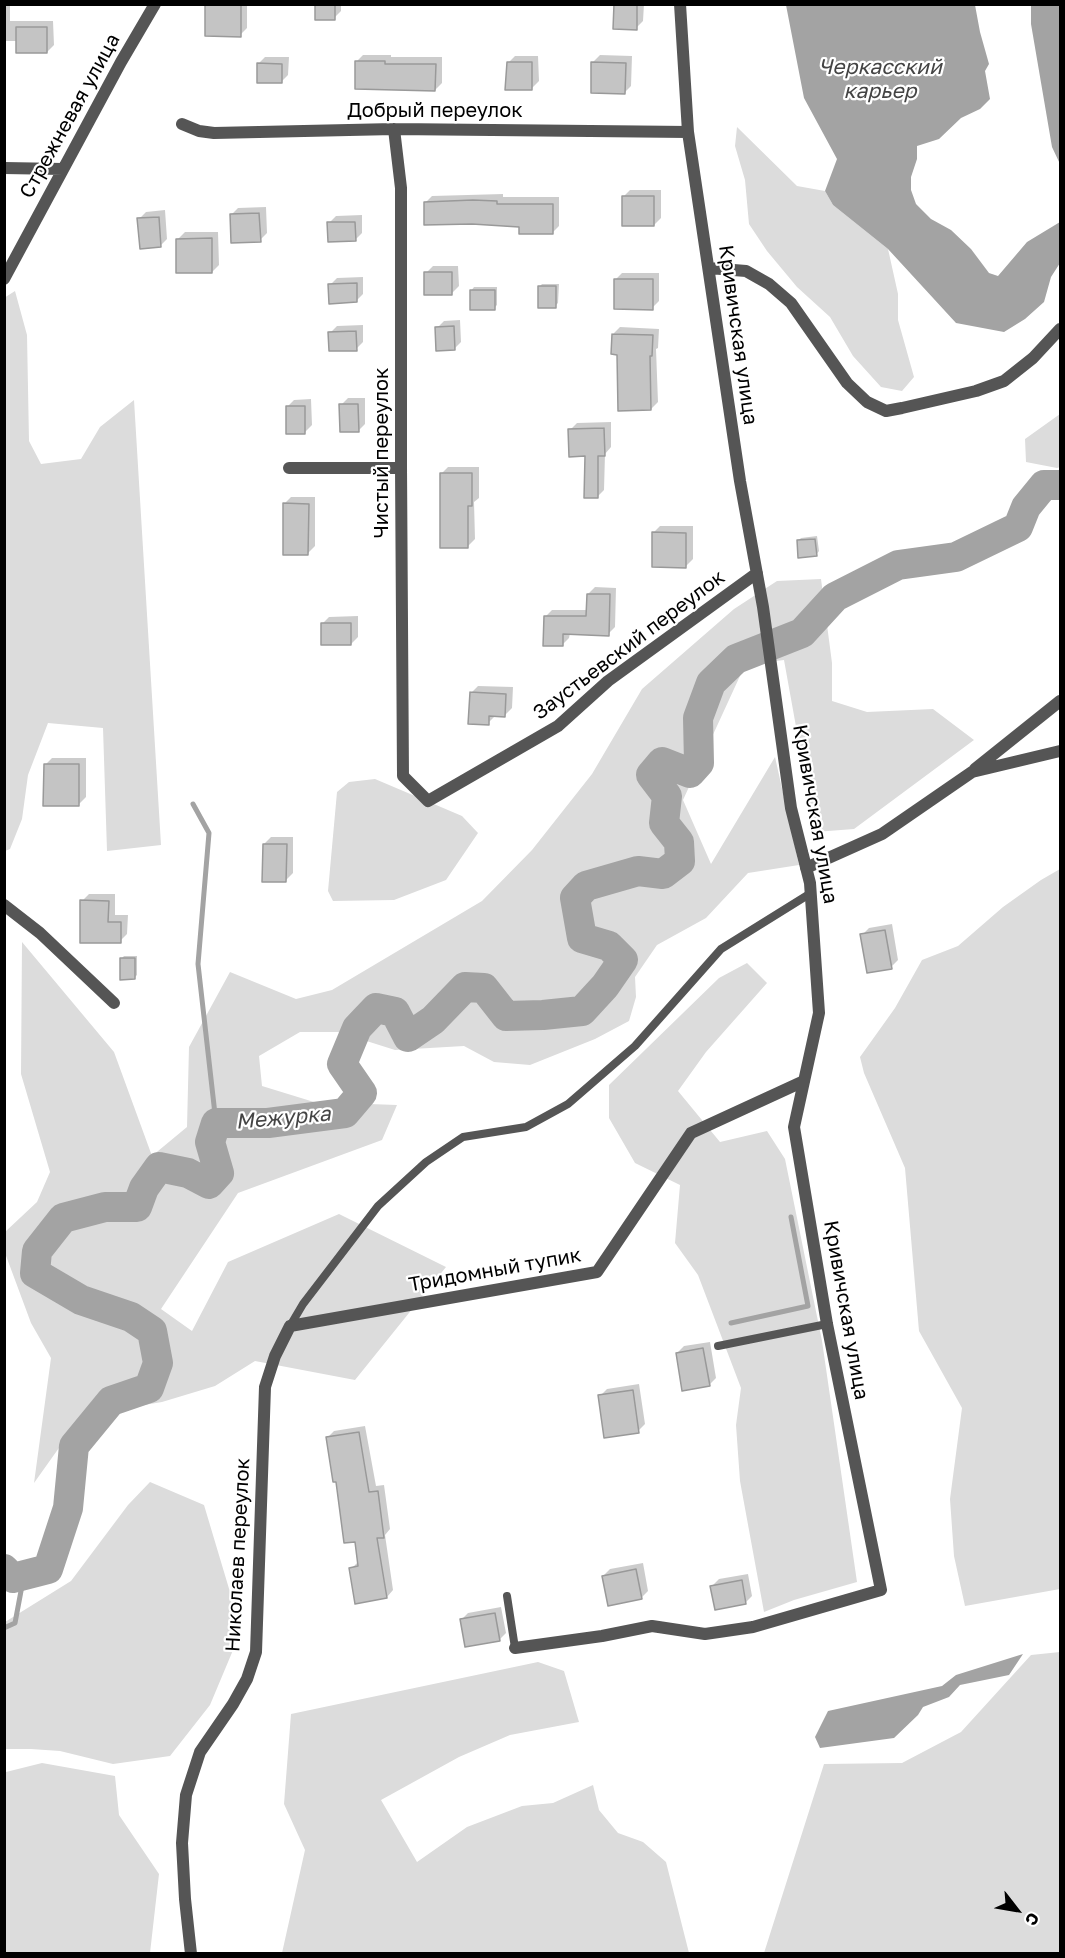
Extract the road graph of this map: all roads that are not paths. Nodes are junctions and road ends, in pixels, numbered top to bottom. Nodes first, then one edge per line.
1 (155, 4) edge
2 (680, 4) edge
3 (182, 124) dead end
4 (394, 129) junction
5 (688, 132) junction
6 (4, 168) edge
7 (63, 170) junction
8 (709, 268) junction
9 (4, 279) edge
10 (1060, 329) edge
11 (289, 468) dead end
12 (401, 468) junction
13 (757, 573) junction
14 (1060, 701) edge
15 (1060, 751) edge
16 (972, 772) junction
17 (404, 776) joint
18 (806, 868) junction
19 (811, 893) junction
20 (4, 905) edge
21 (114, 1003) dead end
22 (804, 1082) junction
23 (827, 1324) junction
24 (290, 1326) junction
25 (718, 1346) dead end
26 (507, 1596) dead end
27 (515, 1648) joint
28 (191, 1953) edge

1 - 7 street, Стрежневая улица
2 - 5 street, Кривичская улица
3 - 4 street, Добрый переулок
4 - 5 street, Добрый переулок
4 - 12 street, Чистый переулок
5 - 8 street, Кривичская улица
6 - 7 street
7 - 9 street, Стрежневая улица
8 - 10 street
8 - 13 street, Кривичская улица
11 - 12 street
12 - 17 street, Чистый переулок
13 - 17 street, Заустьевский переулок
13 - 18 street, Кривичская улица
14 - 16 street
15 - 16 street
16 - 18 street
18 - 19 street, Кривичская улица
19 - 22 street, Кривичская улица
19 - 24 lane
20 - 21 street
22 - 23 street, Кривичская улица
22 - 24 street, Тридомный тупик
23 - 25 lane
23 - 27 street, Кривичская улица
24 - 28 street, Николаев переулок
26 - 27 lane

